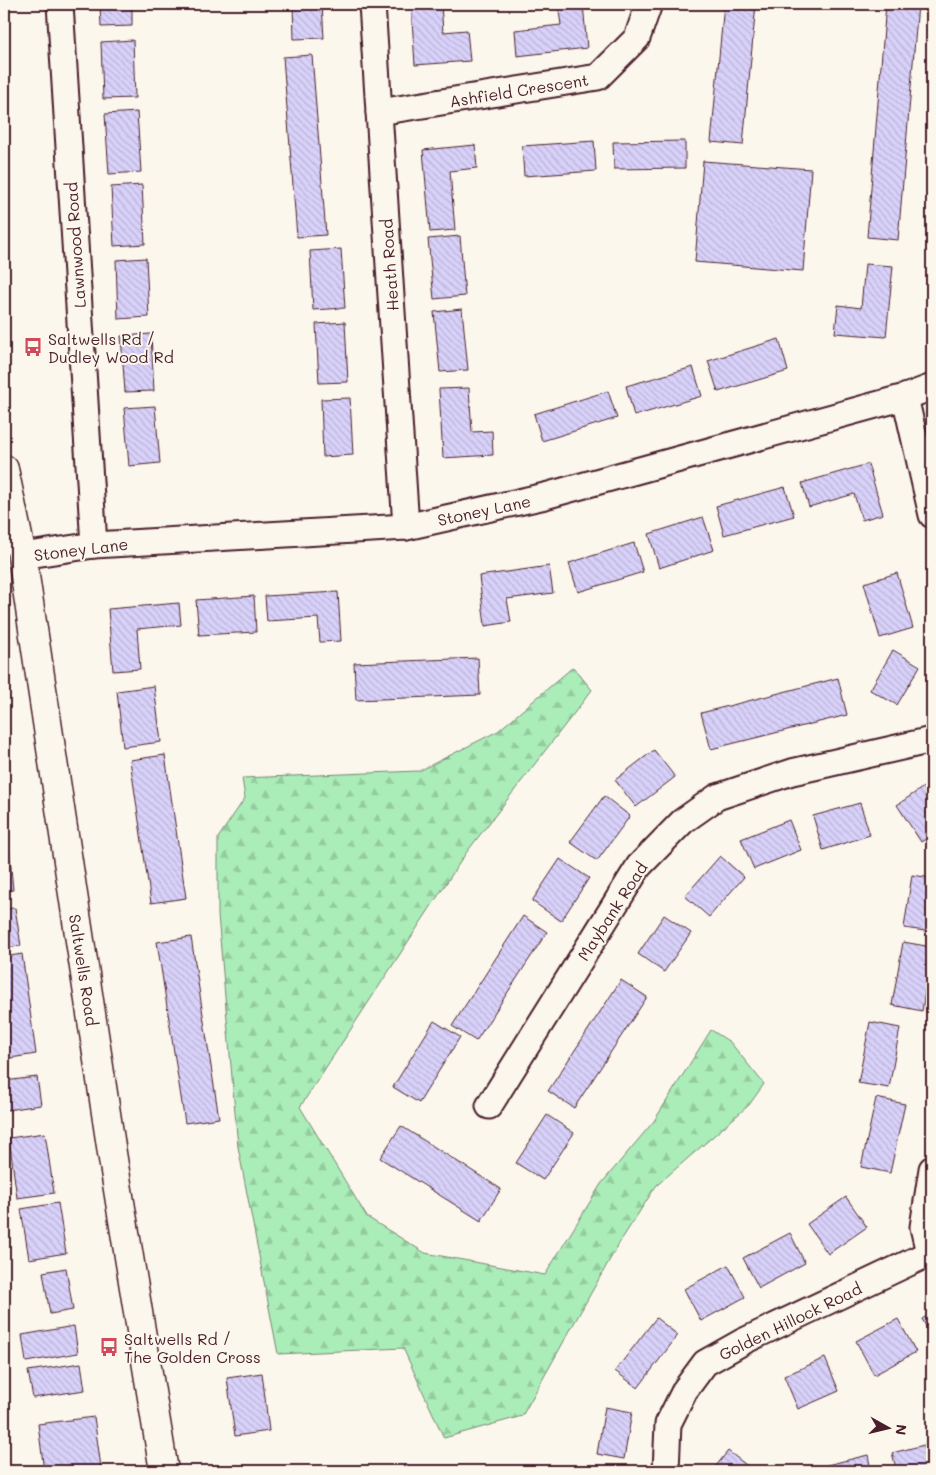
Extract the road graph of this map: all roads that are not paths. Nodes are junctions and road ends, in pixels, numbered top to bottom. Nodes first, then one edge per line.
1 (60, 4) edge
2 (372, 4) edge
3 (649, 4) edge
4 (379, 112) junction
5 (932, 387) edge
6 (904, 397) junction
7 (4, 469) edge
8 (932, 515) edge
9 (406, 527) junction
10 (94, 545) junction
11 (22, 556) junction
12 (932, 740) edge
13 (489, 1106) dead end
14 (932, 1169) edge
15 (931, 1252) edge
16 (164, 1471) edge
17 (666, 1471) edge

1 - 10 street, Lawnwood Road
2 - 4 street, Heath Road
3 - 4 street, Ashfield Crescent
4 - 9 street, Heath Road
5 - 6 street, Stoney Lane
6 - 8 street
6 - 9 street, Stoney Lane
7 - 11 street, Saltwells Road
9 - 10 street, Stoney Lane
10 - 11 street, Stoney Lane
11 - 16 street, Saltwells Road
12 - 13 street, Maybank Road
14 - 15 street, Golden Hillock Road
15 - 17 street, Golden Hillock Road

